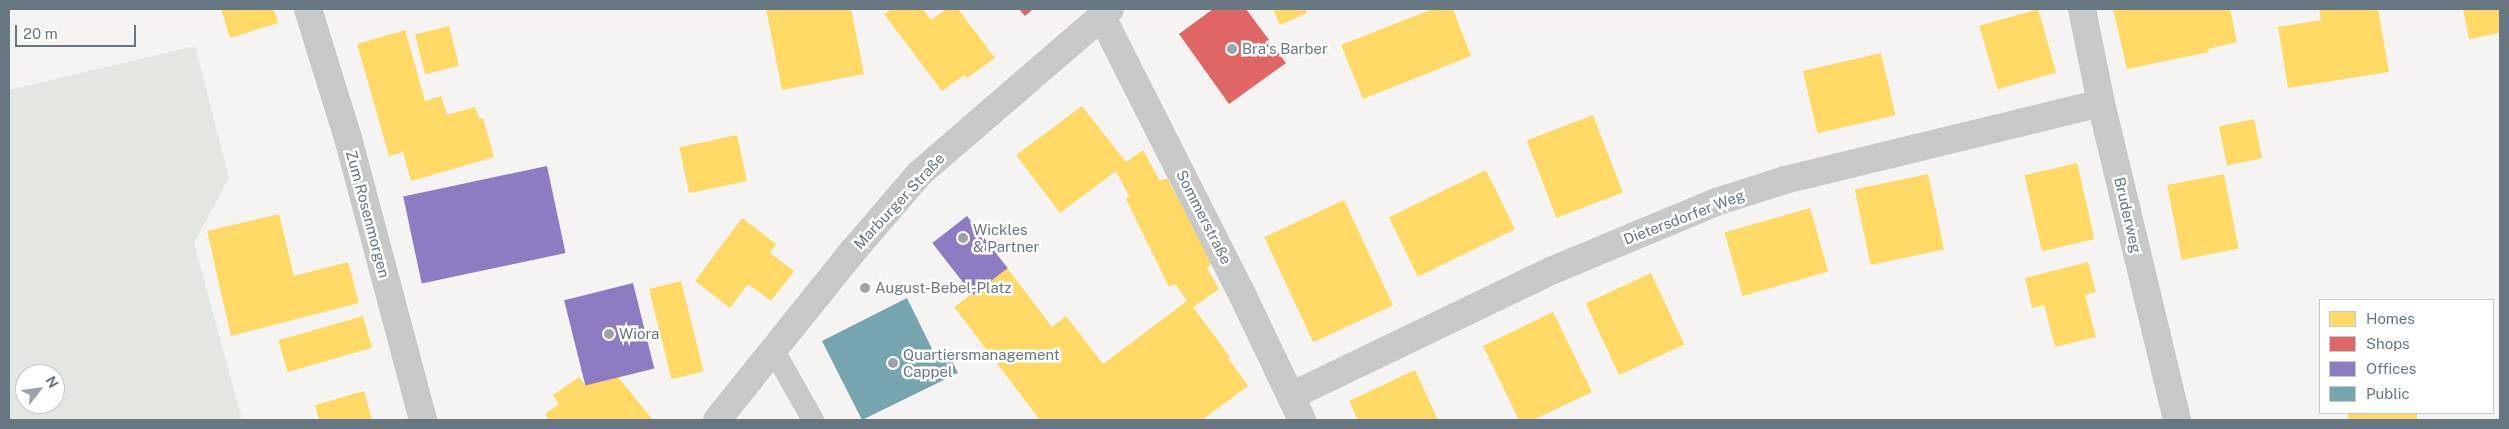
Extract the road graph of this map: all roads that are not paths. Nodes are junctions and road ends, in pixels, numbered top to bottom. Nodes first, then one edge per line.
1 (308, 9) edge
2 (2082, 9) edge
3 (1106, 12) edge
4 (2101, 103) junction
5 (774, 351) junction
6 (1290, 396) junction
7 (423, 420) edge
8 (717, 420) edge
9 (813, 420) edge
10 (1302, 420) edge
11 (2177, 420) edge

1 - 7 street, Zum Rosenmorgen
2 - 4 street, Bruderweg
3 - 5 street, Marburger Straße
3 - 6 street, Sommerstraße
4 - 6 street, Dietersdorfer Weg
4 - 11 street, Bruderweg
5 - 8 street, Marburger Straße
5 - 9 lane
6 - 10 street, Sommerstraße

